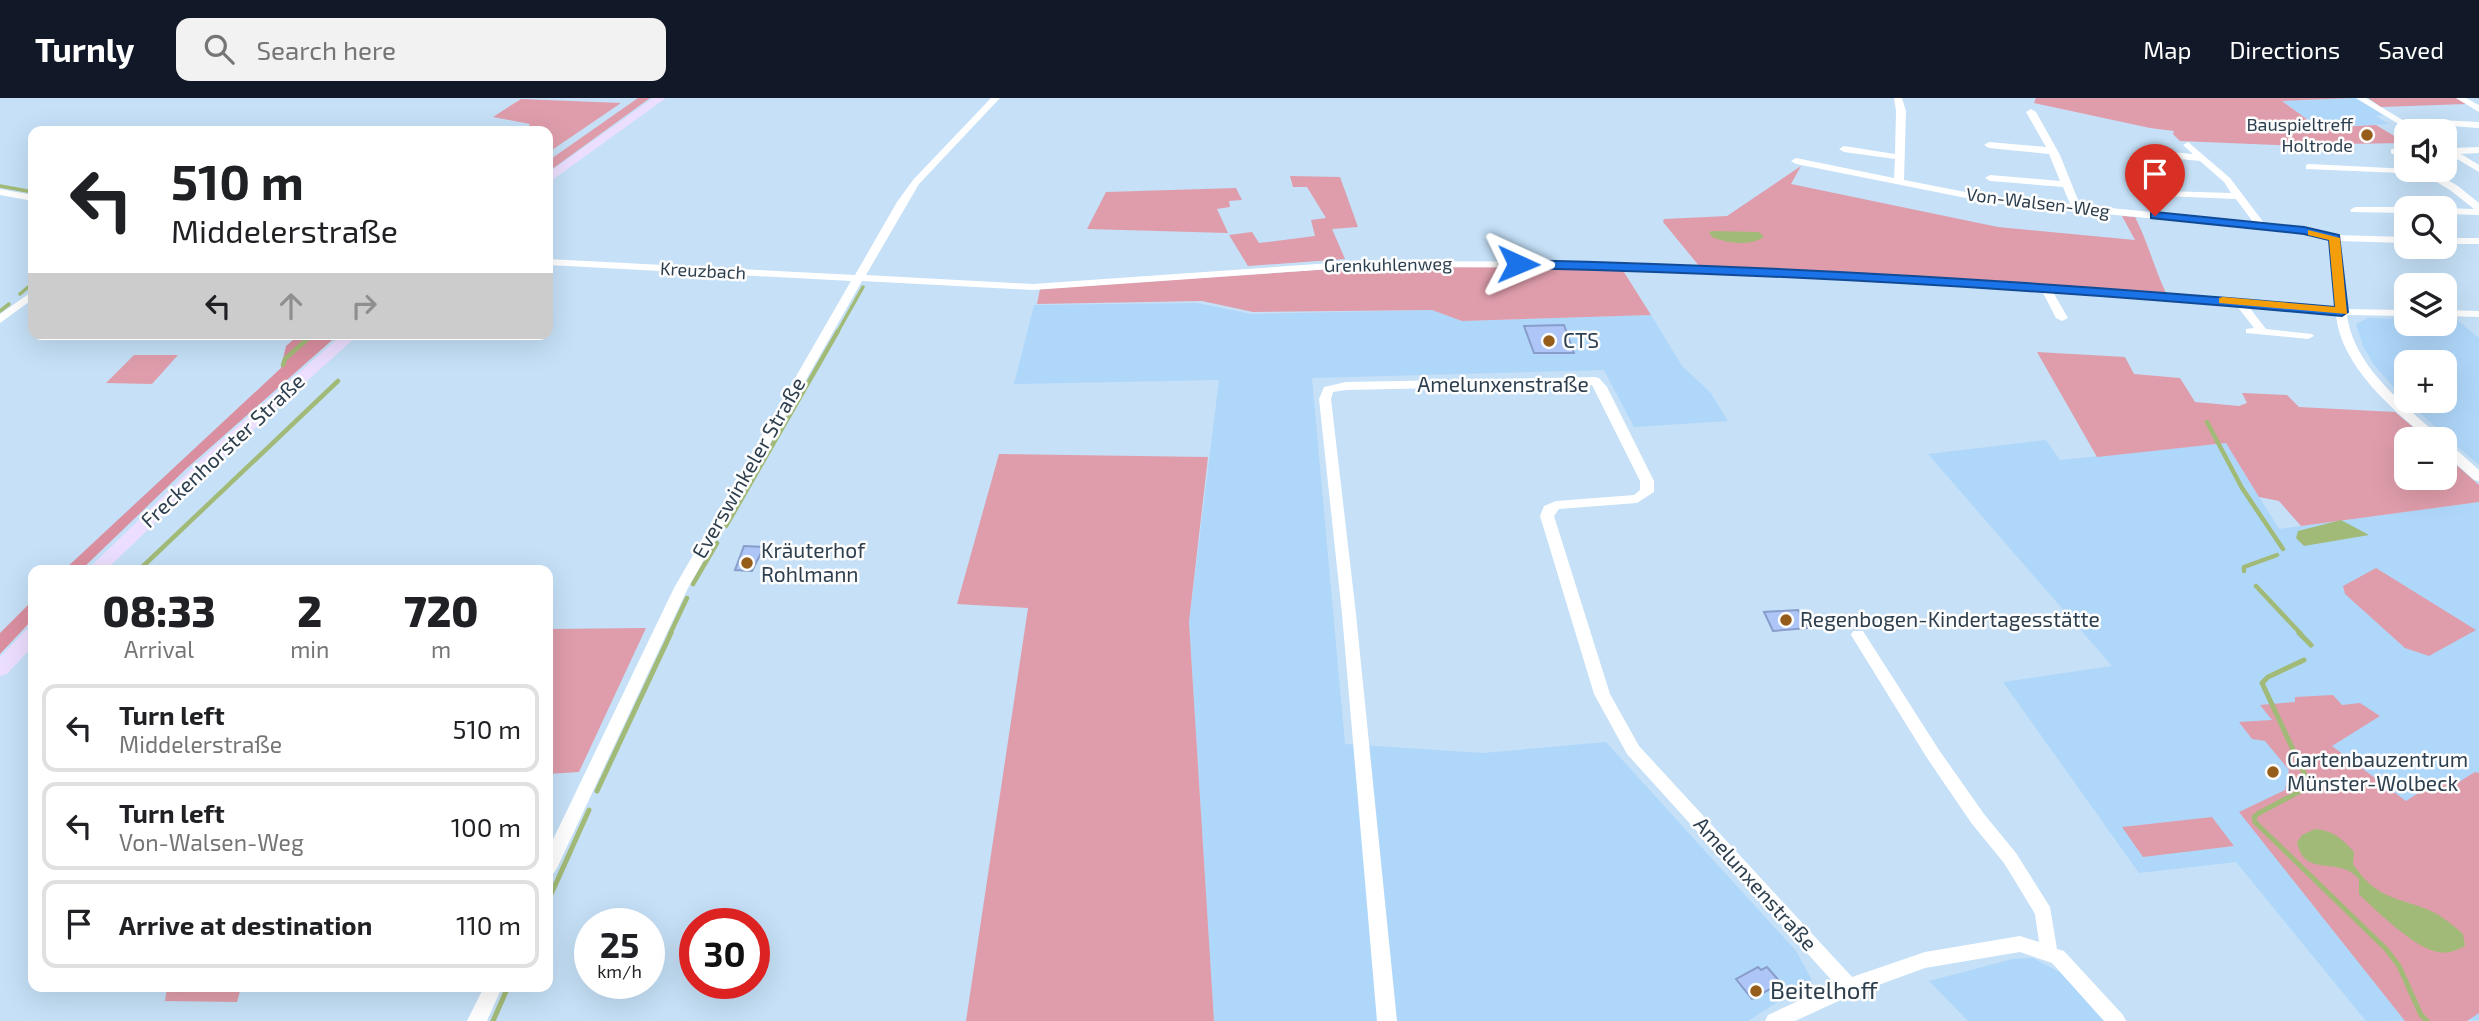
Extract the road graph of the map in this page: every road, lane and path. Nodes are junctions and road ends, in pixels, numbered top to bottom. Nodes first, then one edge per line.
1 (660, 98) edge
2 (996, 98) edge
3 (1898, 98) edge
4 (2360, 98) edge
5 (2460, 98) edge
6 (2479, 109) edge
7 (2031, 112) dead end
8 (2396, 119) edge
9 (2457, 124) edge
10 (2479, 125) edge
11 (1989, 145) dead end
12 (2188, 145) dead end
13 (1844, 149) dead end
14 (2457, 149) edge
15 (2479, 150) edge
16 (2053, 151) junction
17 (2139, 152) dead end
18 (2457, 155) edge
19 (1898, 157) junction
20 (2203, 158) junction
21 (1796, 161) dead end
22 (2309, 167) dead end
23 (2394, 169) edge
24 (2479, 169) edge
25 (553, 175) edge
26 (1990, 178) dead end
27 (1899, 181) junction
28 (2444, 182) edge
29 (2066, 184) junction
30 (0, 192) edge
31 (2167, 194) dead end
32 (2239, 196) junction
33 (28, 197) edge
34 (2076, 208) junction
35 (2355, 210) dead end
36 (2394, 210) edge
37 (2479, 210) edge
38 (2457, 211) edge
39 (2261, 226) junction
40 (2334, 238) junction
41 (2394, 240) edge
42 (2457, 240) edge
43 (2479, 241) edge
44 (553, 262) edge
45 (857, 279) junction
46 (2045, 287) junction
47 (28, 298) edge
48 (2240, 302) junction
49 (2342, 312) junction
50 (2394, 313) edge
51 (2457, 313) edge
52 (2479, 314) edge
53 (2062, 318) dead end
54 (0, 320) edge
55 (2308, 336) dead end
56 (345, 340) edge
57 (2422, 427) edge
58 (2457, 458) edge
59 (2479, 477) edge
60 (101, 565) edge
61 (1858, 635) dead end
62 (28, 640) edge
63 (0, 669) edge
64 (553, 857) edge
65 (2049, 954) junction
66 (1849, 987) junction
67 (491, 992) edge
68 (477, 1021) edge
69 (1387, 1021) edge
70 (1775, 1021) edge
71 (2116, 1021) edge

1 - 25 main road
2 - 45 street, Everswinkeler Straße
3 - 19 street
4 - 8 street
5 - 6 street
7 - 16 street
9 - 10 street
11 - 16 street
12 - 20 street
13 - 19 street
14 - 15 street
16 - 29 street
17 - 20 street
18 - 24 street
19 - 27 street
20 - 32 street
21 - 27 street, Von-Walsen-Weg
22 - 23 street
26 - 29 street
27 - 34 street, Von-Walsen-Weg
28 - 37 street
29 - 34 street
30 - 33 street
31 - 32 street
32 - 39 street
34 - 39 street, Von-Walsen-Weg
35 - 36 street
37 - 38 street
39 - 40 street, Von-Walsen-Weg
40 - 41 street, Von-Walsen-Weg
40 - 49 street
42 - 43 street
44 - 45 street, Kreuzbach
45 - 46 street, Grenkuhlenweg
45 - 64 street, Everswinkeler Straße
46 - 48 street, Grenkuhlenweg
46 - 53 street
47 - 54 street
48 - 49 street, Grenkuhlenweg
48 - 55 street
49 - 50 street, Grenkuhlenweg
49 - 57 street
51 - 52 street
56 - 60 main road, Freckenhorster Straße
58 - 59 street
61 - 65 street
62 - 63 main road
65 - 66 street
65 - 71 street
66 - 69 street, Amelunxenstraße
66 - 70 street
67 - 68 street

